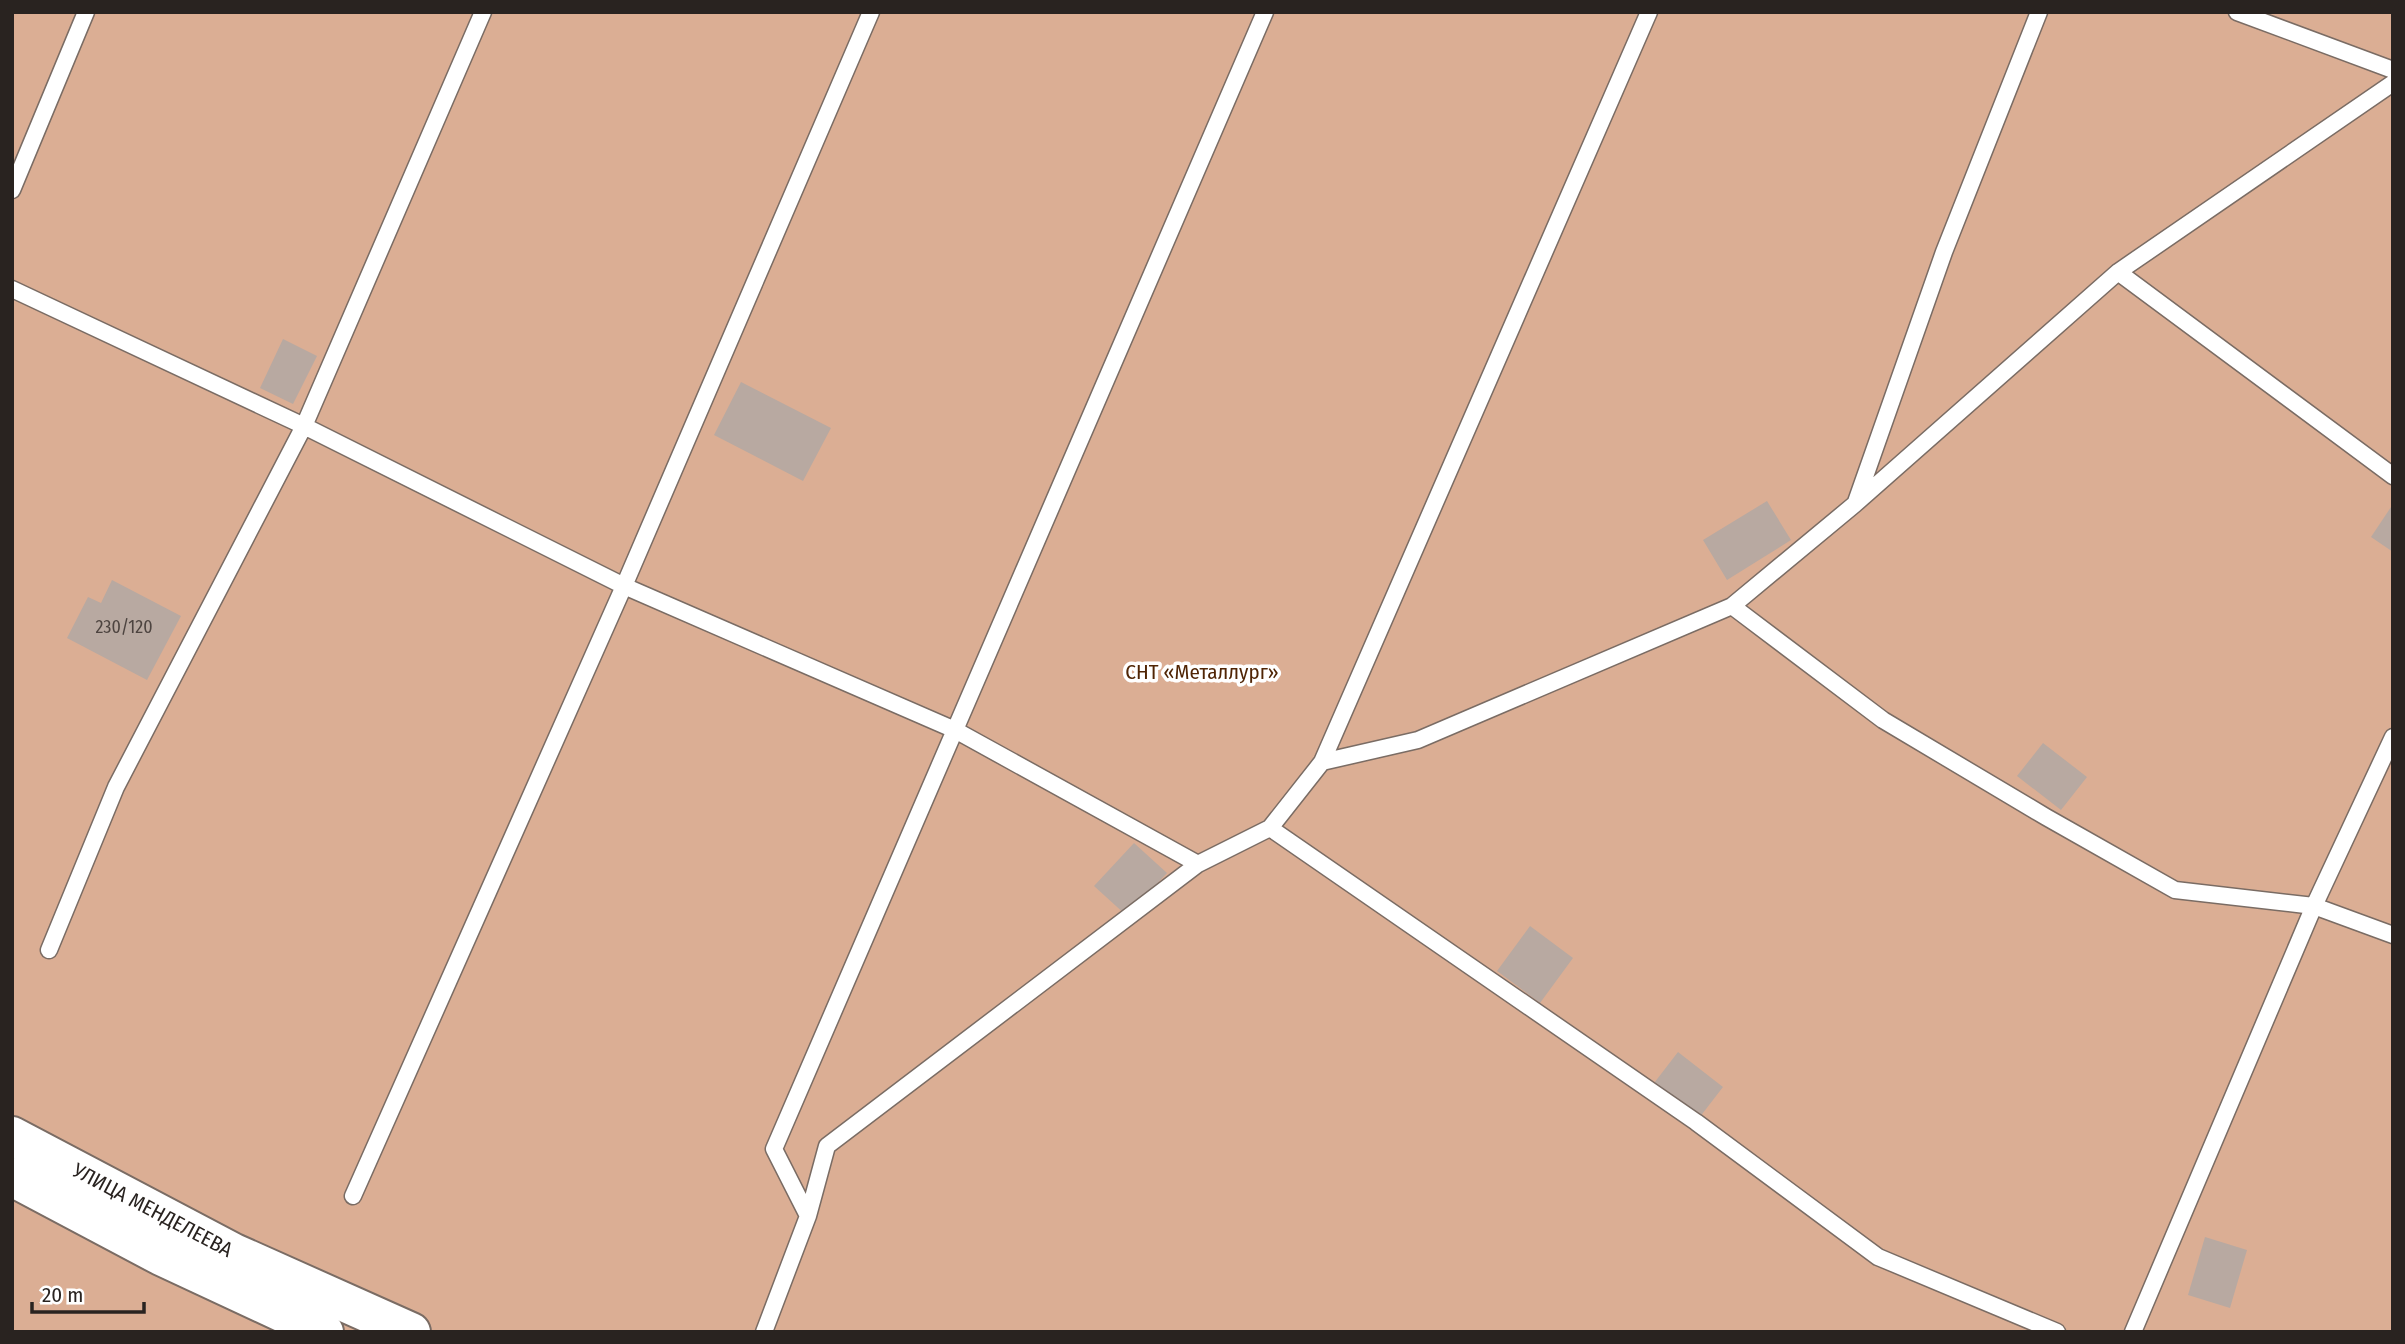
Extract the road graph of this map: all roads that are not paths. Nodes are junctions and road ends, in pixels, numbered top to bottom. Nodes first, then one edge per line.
1 (86, 12) edge
2 (483, 12) edge
3 (872, 12) edge
4 (1265, 12) edge
5 (1649, 12) edge
6 (2039, 12) edge
7 (2236, 12) edge
8 (2393, 70) edge
9 (2393, 83) edge
10 (12, 190) edge
11 (2118, 272) junction
12 (12, 289) edge
13 (304, 426) junction
14 (2393, 476) edge
15 (1855, 504) junction
16 (624, 586) junction
17 (1732, 606) junction
18 (955, 730) junction
19 (2393, 737) edge
20 (1322, 762) junction
21 (1270, 828) junction
22 (1198, 864) junction
23 (2314, 906) junction
24 (2393, 935) edge
25 (49, 950) dead end
26 (12, 1136) edge
27 (12, 1177) edge
28 (353, 1196) dead end
29 (808, 1216) junction
30 (324, 1332) edge
31 (411, 1332) edge
32 (764, 1332) edge
33 (2057, 1332) edge
34 (2133, 1332) edge

1 - 10 lane
2 - 13 lane
3 - 16 lane
4 - 18 lane
5 - 20 lane
6 - 15 lane
7 - 8 lane
9 - 11 lane
11 - 14 lane
11 - 15 lane
12 - 13 lane
13 - 16 lane
13 - 25 lane
15 - 17 lane
16 - 18 lane
16 - 28 lane
17 - 20 lane
17 - 23 lane
18 - 22 lane
18 - 29 lane
19 - 23 lane
20 - 21 lane
21 - 22 lane
21 - 33 lane
22 - 29 lane
23 - 24 lane
23 - 34 lane
26 - 31 highway, УЛИЦА МЕНДЕЛЕЕВА
27 - 30 highway, УЛИЦА МЕНДЕЛЕЕВА
29 - 32 lane

